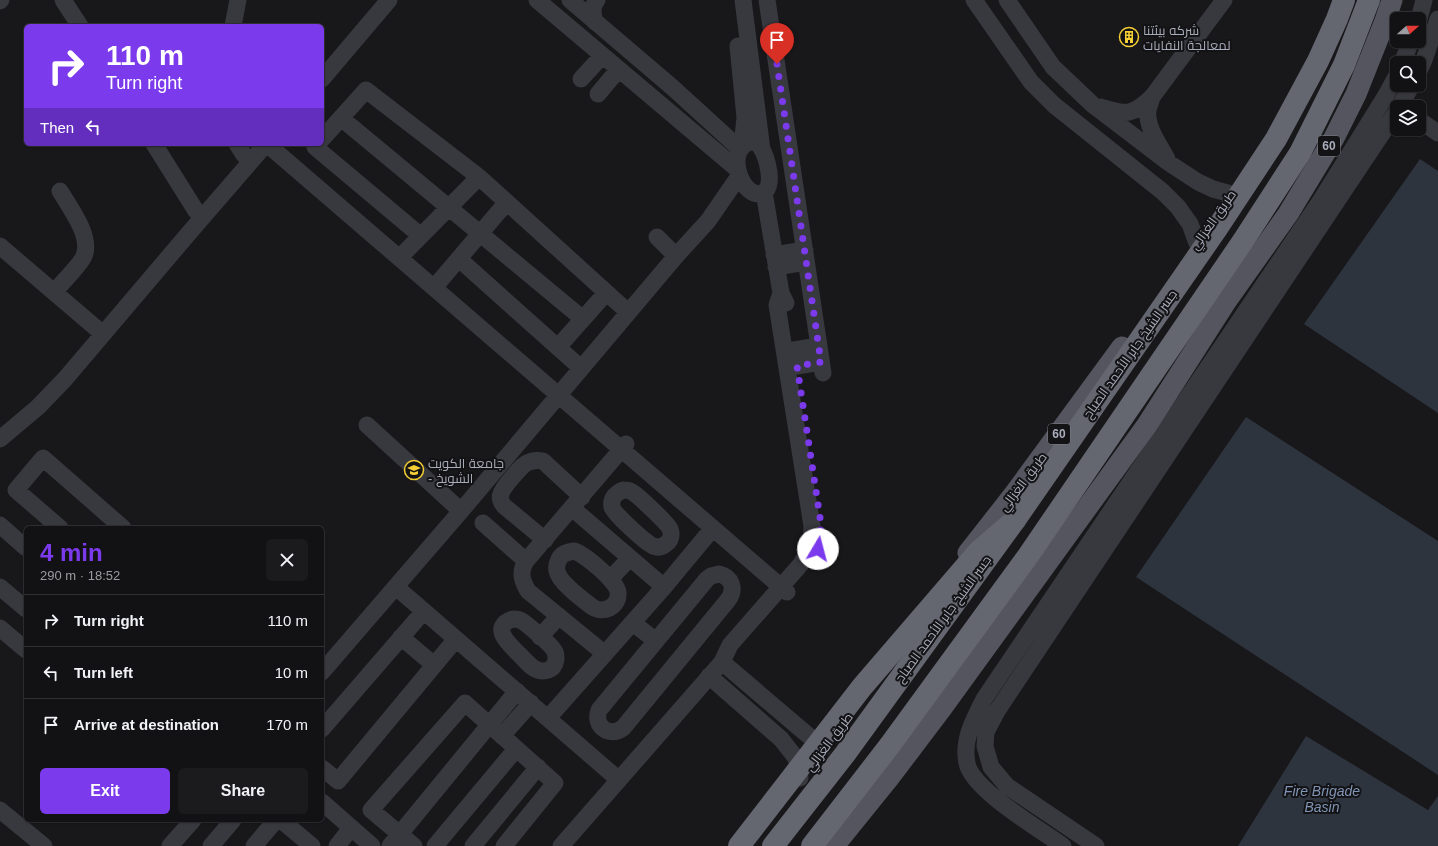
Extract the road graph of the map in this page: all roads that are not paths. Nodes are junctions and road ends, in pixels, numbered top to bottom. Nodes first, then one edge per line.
1 (64, 0) edge
2 (238, 0) edge
3 (375, 0) edge
4 (389, 0) edge
5 (537, 0) edge
6 (564, 0) edge
7 (570, 0) edge
8 (597, 0) edge
9 (732, 0) edge
10 (743, 0) edge
11 (767, 0) edge
12 (974, 0) edge
13 (1224, 0) edge
14 (1335, 0) edge
15 (1344, 0) edge
16 (1369, 0) edge
17 (1392, 0) edge
18 (1010, 2) edge
19 (1421, 10) edge
20 (554, 15) junction
21 (1438, 15) edge
22 (1438, 19) edge
23 (595, 22) junction
24 (79, 24) edge
25 (233, 24) edge
26 (771, 27) junction
27 (747, 29) junction
28 (1034, 38) junction
29 (1012, 54) junction
30 (602, 56) junction
31 (1425, 56) edge
32 (324, 61) edge
33 (618, 70) junction
34 (324, 77) edge
35 (581, 79) dead end
36 (672, 87) junction
37 (1390, 88) edge
38 (598, 94) dead end
39 (1152, 97) junction
40 (1385, 97) junction
41 (656, 101) junction
42 (1390, 101) edge
43 (1093, 105) junction
44 (341, 118) junction
45 (1390, 121) edge
46 (1426, 125) edge
47 (1438, 133) edge
48 (324, 137) edge
49 (155, 146) edge
50 (264, 146) edge
51 (268, 146) edge
52 (280, 146) edge
53 (316, 146) edge
54 (245, 148) edge
55 (741, 148) junction
56 (762, 150) junction
57 (1169, 163) junction
58 (738, 173) junction
59 (479, 177) junction
60 (60, 192) dead end
61 (760, 193) junction
62 (1231, 194) junction
63 (507, 202) junction
64 (449, 207) junction
65 (196, 211) junction
66 (708, 221) junction
67 (480, 234) junction
68 (421, 236) junction
69 (657, 237) dead end
70 (1197, 243) junction
71 (0, 246) edge
72 (404, 253) junction
73 (676, 256) junction
74 (806, 256) junction
75 (459, 259) junction
76 (775, 261) junction
77 (438, 283) junction
78 (54, 292) junction
79 (606, 293) junction
80 (781, 294) junction
81 (628, 312) junction
82 (583, 319) junction
83 (100, 331) junction
84 (558, 347) junction
85 (795, 358) junction
86 (581, 368) junction
87 (560, 393) junction
88 (367, 425) dead end
89 (0, 426) edge
90 (0, 439) edge
91 (624, 447) junction
92 (577, 503) junction
93 (461, 511) junction
94 (1015, 520) junction
95 (624, 521) dead end
96 (483, 522) dead end
97 (0, 525) edge
98 (58, 526) edge
99 (121, 526) edge
100 (713, 528) junction
101 (608, 539) junction
102 (545, 540) junction
103 (24, 546) edge
104 (630, 558) junction
105 (526, 561) junction
106 (610, 580) dead end
107 (787, 586) junction
108 (0, 587) edge
109 (396, 587) junction
110 (664, 587) junction
111 (24, 607) edge
112 (424, 611) junction
113 (559, 616) junction
114 (633, 623) junction
115 (0, 628) edge
116 (401, 637) junction
117 (540, 637) dead end
118 (456, 639) junction
119 (656, 641) junction
120 (24, 648) edge
121 (605, 654) junction
122 (723, 661) junction
123 (434, 665) junction
124 (324, 670) edge
125 (709, 676) junction
126 (517, 691) junction
127 (531, 703) junction
128 (548, 718) junction
129 (489, 724) junction
130 (324, 727) edge
131 (502, 736) junction
132 (823, 748) junction
133 (516, 749) junction
134 (538, 767) junction
135 (324, 770) edge
136 (620, 780) junction
137 (800, 781) junction
138 (324, 804) edge
139 (0, 812) edge
140 (191, 822) edge
141 (231, 822) edge
142 (274, 822) edge
143 (283, 822) edge
144 (351, 828) junction
145 (395, 840) edge
146 (305, 844) edge
147 (366, 844) edge
148 (44, 846) edge
149 (170, 846) edge
150 (211, 846) edge
151 (254, 846) edge
152 (337, 846) edge
153 (414, 846) edge
154 (435, 846) edge
155 (473, 846) edge
156 (504, 846) edge
157 (561, 846) edge
158 (739, 846) edge
159 (749, 846) edge
160 (773, 846) edge
161 (812, 846) edge
162 (834, 846) edge
163 (1063, 846) edge
164 (1096, 846) edge

1 - 24 street
2 - 25 street
3 - 32 street
4 - 34 street
5 - 20 street
6 - 20 street
7 - 23 street
8 - 23 street
9 - 55 street
10 - 27 street
11 - 26 street
12 - 29 street
13 - 39 street
14 - 62 main road, طريق الغزالي / 60
15 - 94 highway, جسر الشيخ جابر الأحمد الصباح / 60
16 - 161 highway, 60
17 - 162 main road, 60
18 - 28 street
19 - 21 street
20 - 30 street
22 - 31 street
23 - 36 street
26 - 27 street
26 - 74 street
27 - 56 street
28 - 29 street
28 - 43 street
29 - 70 street
30 - 33 street
30 - 35 street
33 - 38 street
33 - 41 street
36 - 41 street
36 - 55 street
37 - 40 street
39 - 43 street
39 - 57 street
40 - 42 street
40 - 163 street
41 - 58 street
43 - 57 street
44 - 48 street
44 - 59 street
44 - 64 street
45 - 164 street
46 - 47 street
49 - 65 street
50 - 83 street
51 - 87 street
52 - 72 street
53 - 68 street
54 - 65 street
55 - 56 street
55 - 58 street
56 - 61 street
57 - 62 street
58 - 61 street
58 - 66 street
59 - 63 street
59 - 64 street
60 - 78 street
61 - 66 street
61 - 76 street
62 - 70 main road, طريق الغزالي / 60
63 - 67 street
63 - 79 street
64 - 67 street
64 - 68 street
65 - 83 street
66 - 73 street
67 - 75 street
67 - 82 street
68 - 72 street
69 - 73 street
70 - 132 main road, طريق الغزالي / 60
71 - 78 street
72 - 77 street
73 - 81 street
74 - 76 street
74 - 85 street
75 - 77 street
75 - 84 street
76 - 80 street
77 - 87 street
78 - 83 street
79 - 81 street
79 - 82 street
80 - 85 street
80 - 107 street
81 - 86 street
82 - 84 street
83 - 89 street
83 - 90 street
84 - 86 street
85 - 107 street
86 - 87 street
87 - 91 street
87 - 93 street
88 - 93 street
91 - 92 street
91 - 100 street
91 - 107 street
92 - 101 street
92 - 102 street
92 - 102 street
93 - 109 street
94 - 158 highway, bridge
94 - 160 highway, جسر الشيخ جابر الأحمد الصباح / 60, bridge
95 - 101 street
96 - 105 street
97 - 103 street
98 - 99 street
100 - 107 street
100 - 110 street
101 - 104 street
102 - 105 street
104 - 106 street
104 - 110 street
105 - 113 street
107 - 122 street
108 - 111 street
109 - 112 street
109 - 124 street
110 - 114 street
112 - 116 street
112 - 118 street
113 - 117 street
113 - 121 street
114 - 119 street
114 - 121 street
115 - 120 street
116 - 123 street
116 - 130 street
118 - 123 street
118 - 126 street
119 - 119 street
121 - 128 street
122 - 125 street
122 - 132 street
123 - 135 street
125 - 136 street
125 - 137 street
126 - 127 street
126 - 129 street
127 - 128 street
127 - 131 street
128 - 136 street
129 - 131 street
129 - 145 street
129 - 145 street
131 - 133 street
132 - 137 main road, طريق الغزالي / 60
133 - 134 street
133 - 154 street
134 - 155 street
134 - 156 street
136 - 157 street
137 - 159 main road, طريق الغزالي / 60
138 - 144 street
139 - 148 street
140 - 149 street
141 - 150 street
142 - 151 street
143 - 146 street
144 - 147 street
144 - 152 street
145 - 153 street

